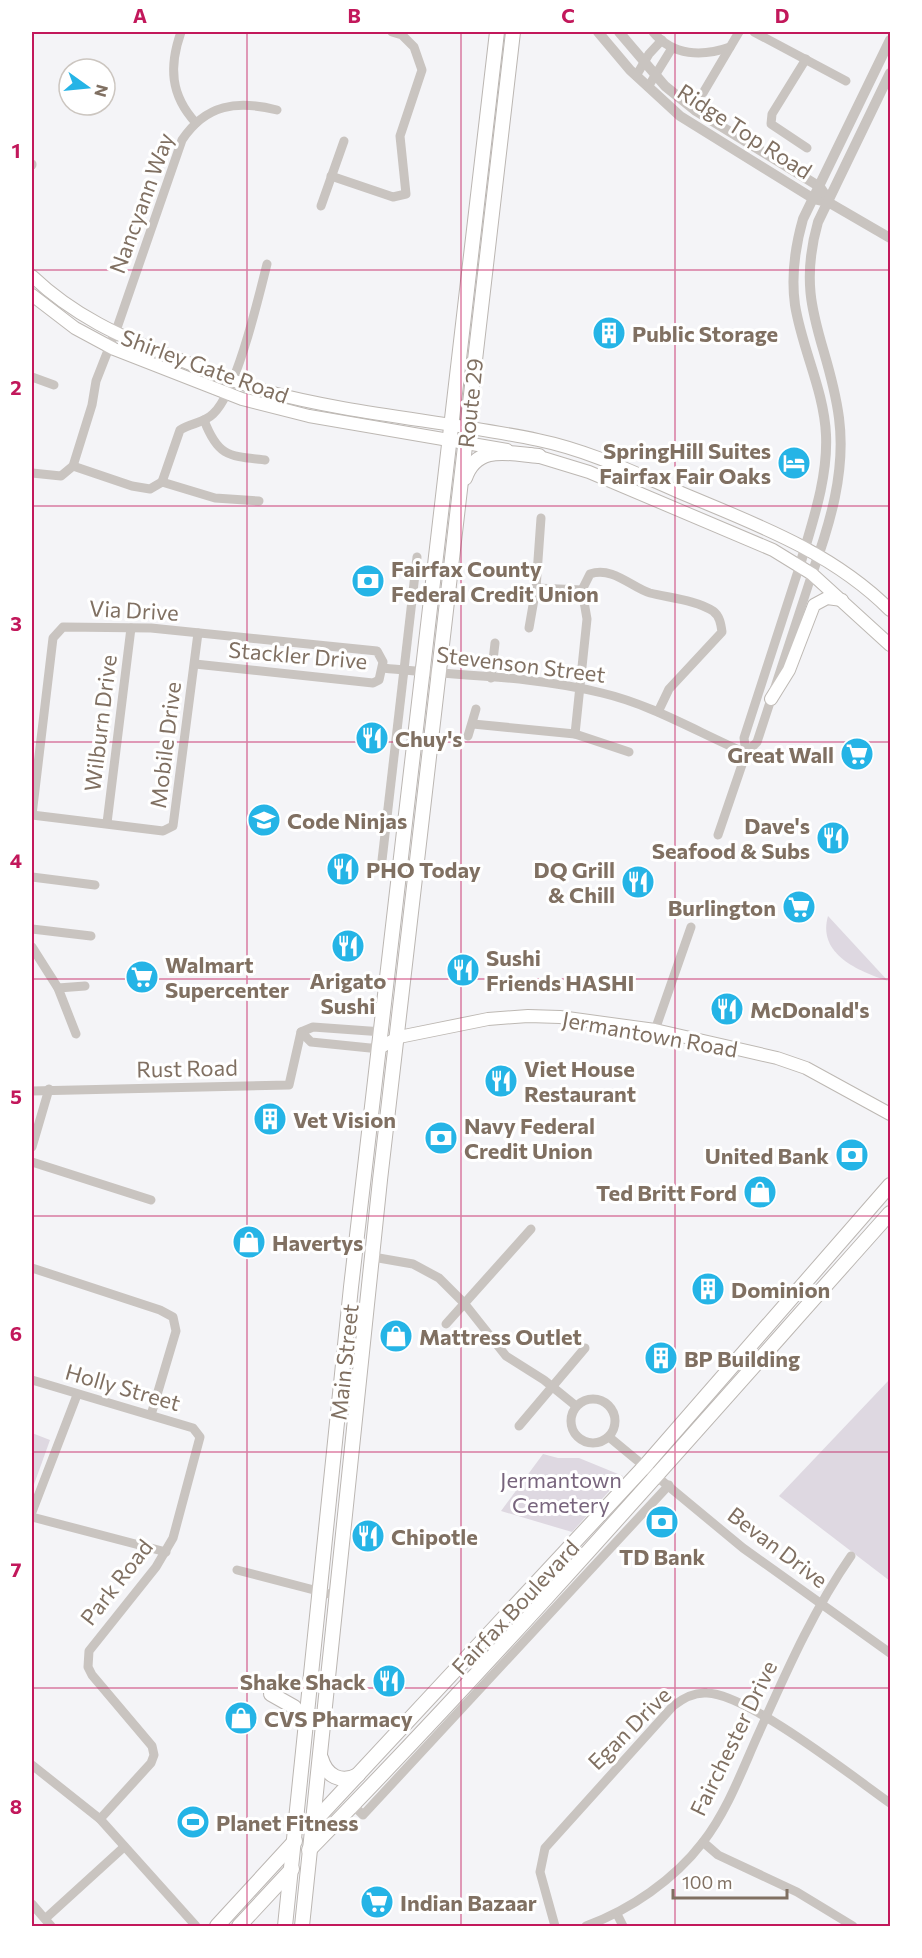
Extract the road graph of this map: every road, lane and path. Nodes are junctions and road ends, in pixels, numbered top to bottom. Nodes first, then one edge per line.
1 (182, 32) edge
2 (392, 32) edge
3 (497, 32) edge
4 (513, 32) edge
5 (598, 32) edge
6 (618, 32) edge
7 (653, 32) edge
8 (739, 32) edge
9 (754, 32) edge
10 (662, 40) junction
11 (891, 40) edge
12 (730, 46) junction
13 (672, 48) junction
14 (806, 59) junction
15 (644, 63) junction
16 (891, 73) edge
17 (654, 74) junction
18 (636, 76) junction
19 (846, 81) dead end
20 (648, 87) junction
21 (703, 93) dead end
22 (277, 110) dead end
23 (196, 123) junction
24 (344, 141) dead end
25 (807, 148) dead end
26 (331, 176) junction
27 (820, 187) junction
28 (814, 199) junction
29 (828, 202) junction
30 (321, 206) dead end
31 (891, 238) edge
32 (267, 264) dead end
33 (32, 276) edge
34 (32, 295) edge
35 (115, 334) junction
36 (110, 347) junction
37 (32, 377) edge
38 (232, 379) junction
39 (54, 385) dead end
40 (226, 393) junction
41 (204, 420) junction
42 (467, 428) junction
43 (452, 432) junction
44 (465, 442) junction
45 (539, 456) junction
46 (265, 460) dead end
47 (73, 466) junction
48 (32, 473) edge
49 (162, 482) junction
50 (259, 501) dead end
51 (457, 512) junction
52 (541, 518) dead end
53 (805, 547) junction
54 (819, 554) junction
55 (417, 557) dead end
56 (800, 565) junction
57 (812, 574) junction
58 (536, 588) junction
59 (582, 590) junction
60 (843, 601) junction
61 (891, 610) edge
62 (131, 627) junction
63 (528, 628) dead end
64 (198, 633) junction
65 (495, 643) dead end
66 (891, 645) edge
67 (195, 664) junction
68 (383, 668) junction
69 (404, 670) junction
70 (423, 671) junction
71 (439, 672) junction
72 (491, 678) junction
73 (578, 688) junction
74 (771, 699) junction
75 (476, 709) dead end
76 (658, 712) junction
77 (473, 724) junction
78 (575, 734) junction
79 (468, 736) dead end
80 (629, 752) dead end
81 (746, 753) junction
82 (413, 769) joint
83 (427, 774) joint
84 (32, 815) edge
85 (107, 823) junction
86 (718, 835) dead end
87 (381, 869) dead end
88 (32, 877) edge
89 (95, 885) dead end
90 (691, 927) dead end
91 (32, 929) edge
92 (91, 936) dead end
93 (32, 947) edge
94 (85, 986) dead end
95 (58, 988) junction
96 (655, 1030) junction
97 (302, 1032) junction
98 (383, 1032) junction
99 (76, 1034) dead end
100 (399, 1037) junction
101 (381, 1047) junction
102 (50, 1089) junction
103 (32, 1091) edge
104 (891, 1114) edge
105 (32, 1147) edge
106 (32, 1162) edge
107 (891, 1185) edge
108 (151, 1200) dead end
109 (891, 1213) edge
110 (855, 1228) junction
111 (531, 1229) dead end
112 (865, 1241) junction
113 (372, 1257) junction
114 (32, 1268) edge
115 (464, 1303) junction
116 (776, 1318) junction
117 (446, 1324) dead end
118 (786, 1331) junction
119 (585, 1348) dead end
120 (32, 1380) edge
121 (552, 1387) junction
122 (77, 1395) junction
123 (576, 1406) junction
124 (151, 1415) junction
125 (519, 1426) dead end
126 (201, 1437) joint
127 (609, 1437) junction
128 (645, 1466) junction
129 (657, 1476) junction
130 (669, 1485) junction
131 (32, 1512) edge
132 (32, 1517) edge
133 (599, 1537) junction
134 (611, 1548) junction
135 (166, 1552) junction
136 (851, 1556) dead end
137 (237, 1570) dead end
138 (320, 1592) junction
139 (527, 1594) junction
140 (337, 1596) junction
141 (820, 1603) junction
142 (544, 1611) junction
143 (891, 1653) edge
144 (271, 1694) dead end
145 (766, 1718) junction
146 (306, 1723) junction
147 (320, 1756) junction
148 (32, 1765) edge
149 (360, 1774) junction
150 (891, 1803) edge
151 (100, 1819) junction
152 (314, 1822) junction
153 (295, 1841) junction
154 (703, 1842) junction
155 (124, 1847) junction
156 (311, 1849) junction
157 (291, 1870) junction
158 (32, 1904) edge
159 (617, 1914) junction
160 (45, 1918) junction
161 (51, 1926) edge
162 (196, 1926) edge
163 (217, 1926) edge
164 (238, 1926) edge
165 (285, 1926) edge
166 (302, 1926) edge
167 (555, 1926) edge
168 (586, 1926) edge
169 (623, 1926) edge
170 (853, 1926) edge

1 - 23 street
2 - 26 street
3 - 43 main road, Route 29
4 - 42 main road, Route 29
5 - 18 street, Ridge Top Road
6 - 15 street, Ridge Top Road
7 - 10 street
8 - 12 street
9 - 14 street
10 - 13 street
10 - 15 street
11 - 27 street
12 - 13 street
12 - 21 street
13 - 17 street
14 - 19 street
14 - 25 street
15 - 17 street, Ridge Top Road
15 - 18 street
16 - 29 street
17 - 20 street
17 - 27 street, Ridge Top Road
18 - 20 street, Ridge Top Road
20 - 28 street, Ridge Top Road
22 - 23 street, Nancyann Way
23 - 35 street, Nancyann Way
24 - 26 street
26 - 30 street
27 - 28 street
27 - 29 street, Ridge Top Road
28 - 29 street, Ridge Top Road
28 - 53 street
29 - 31 street, Ridge Top Road
29 - 54 street
32 - 38 street
33 - 35 main road, Shirley Gate Road
34 - 36 main road, Shirley Gate Road
35 - 36 street, Nancyann Way
35 - 38 main road, Shirley Gate Road
36 - 40 main road, Shirley Gate Road
36 - 47 street, Nancyann Way
37 - 39 street
38 - 40 street
38 - 43 main road, Shirley Gate Road
40 - 41 street
40 - 43 main road, Shirley Gate Road
41 - 46 street
41 - 49 street
42 - 43 main road, Shirley Gate Road
42 - 44 main road, Route 29
42 - 53 main road, Shirley Gate Road
43 - 44 main road, Shirley Gate Road
43 - 70 main road, Route 29
44 - 45 main road, Shirley Gate Road
44 - 51 main road, Route 29
45 - 51 main road
45 - 56 main road, Shirley Gate Road
47 - 48 street
47 - 49 street
49 - 50 street
51 - 71 main road, Route 29
52 - 58 street
53 - 54 main road, Shirley Gate Road
53 - 56 street
54 - 57 street
54 - 61 main road, Shirley Gate Road
55 - 69 street
56 - 57 main road, Shirley Gate Road
56 - 81 street
57 - 60 main road, Shirley Gate Road
57 - 74 street
58 - 59 street
58 - 63 street
59 - 73 street
59 - 76 street
60 - 66 main road, Shirley Gate Road
60 - 74 main road
62 - 64 street, Via Drive
62 - 84 street, Via Drive
62 - 85 street, Wilburn Drive
64 - 67 street, Mobile Drive
64 - 68 street, Via Drive
65 - 72 street
67 - 68 street, Stackler Drive
67 - 85 street, Mobile Drive
68 - 69 street, Stackler Drive
69 - 70 street, Stackler Drive
69 - 87 street
70 - 71 street, Stevenson Street
70 - 82 main road, Route 29
71 - 72 street, Stevenson Street
71 - 83 main road, Route 29
72 - 73 street, Stevenson Street
73 - 76 street, Stevenson Street
73 - 78 street
74 - 81 street
75 - 77 street
76 - 81 street, Stevenson Street
77 - 78 street
77 - 79 street
78 - 80 street
81 - 86 street
82 - 98 main road, Main Street
83 - 100 main road, Main Street
84 - 85 street, Mobile Drive
88 - 89 street
90 - 96 street
91 - 92 street
93 - 95 street
94 - 95 street
95 - 99 street
96 - 100 main road, Jermantown Road
96 - 104 main road, Jermantown Road
97 - 98 street
97 - 101 street
97 - 102 street, Rust Road
98 - 100 main road, Jermantown Road
98 - 101 main road, Main Street
100 - 101 main road, Jermantown Road
100 - 113 main road, Main Street
101 - 138 main road, Main Street
102 - 103 street, Rust Road
102 - 105 street
106 - 108 street
107 - 110 main road, Fairfax Boulevard
109 - 112 main road, Fairfax Boulevard
110 - 112 main road
110 - 116 main road, Fairfax Boulevard
111 - 115 street
112 - 118 main road, Fairfax Boulevard
113 - 115 street
113 - 140 main road, Main Street
114 - 124 street
115 - 117 street
115 - 121 street
116 - 118 main road
116 - 128 main road, Fairfax Boulevard
118 - 129 main road, Fairfax Boulevard
119 - 121 street
120 - 122 street, Holly Street
121 - 123 street
121 - 125 street
122 - 124 street, Holly Street
122 - 131 street
123 - 127 street
123 - 127 street
124 - 126 street, Holly Street
126 - 135 street, Park Road
127 - 128 street, Bevan Drive
128 - 129 street, Bevan Drive
128 - 139 main road, Fairfax Boulevard
129 - 130 street, Bevan Drive
129 - 133 main road, Fairfax Boulevard
130 - 134 street
130 - 141 street, Bevan Drive
132 - 135 street
133 - 134 street
133 - 142 main road, Fairfax Boulevard
134 - 142 street
135 - 151 street, Park Road
136 - 141 street, Fairchester Drive
137 - 138 street
138 - 140 street
138 - 146 main road, Main Street
139 - 142 street
139 - 149 main road, Fairfax Boulevard
140 - 147 main road, Main Street
141 - 143 street, Bevan Drive
141 - 145 street, Fairchester Drive
142 - 156 main road, Fairfax Boulevard
144 - 146 main road
145 - 150 street, Egan Drive
145 - 154 street, Fairchester Drive
145 - 167 street, Egan Drive
146 - 153 main road, Main Street
147 - 149 main road
147 - 152 main road, Main Street
148 - 151 street
149 - 152 main road, Fairfax Boulevard
151 - 155 street
152 - 153 main road, Fairfax Boulevard
152 - 156 main road, Main Street
153 - 157 main road
153 - 163 main road
154 - 159 street, Fairchester Drive
154 - 170 street
155 - 160 street
155 - 162 street
156 - 157 main road, Fairfax Boulevard
156 - 166 main road
157 - 164 main road
157 - 165 main road
158 - 160 street
159 - 168 street, Fairchester Drive
159 - 169 street
160 - 161 street

